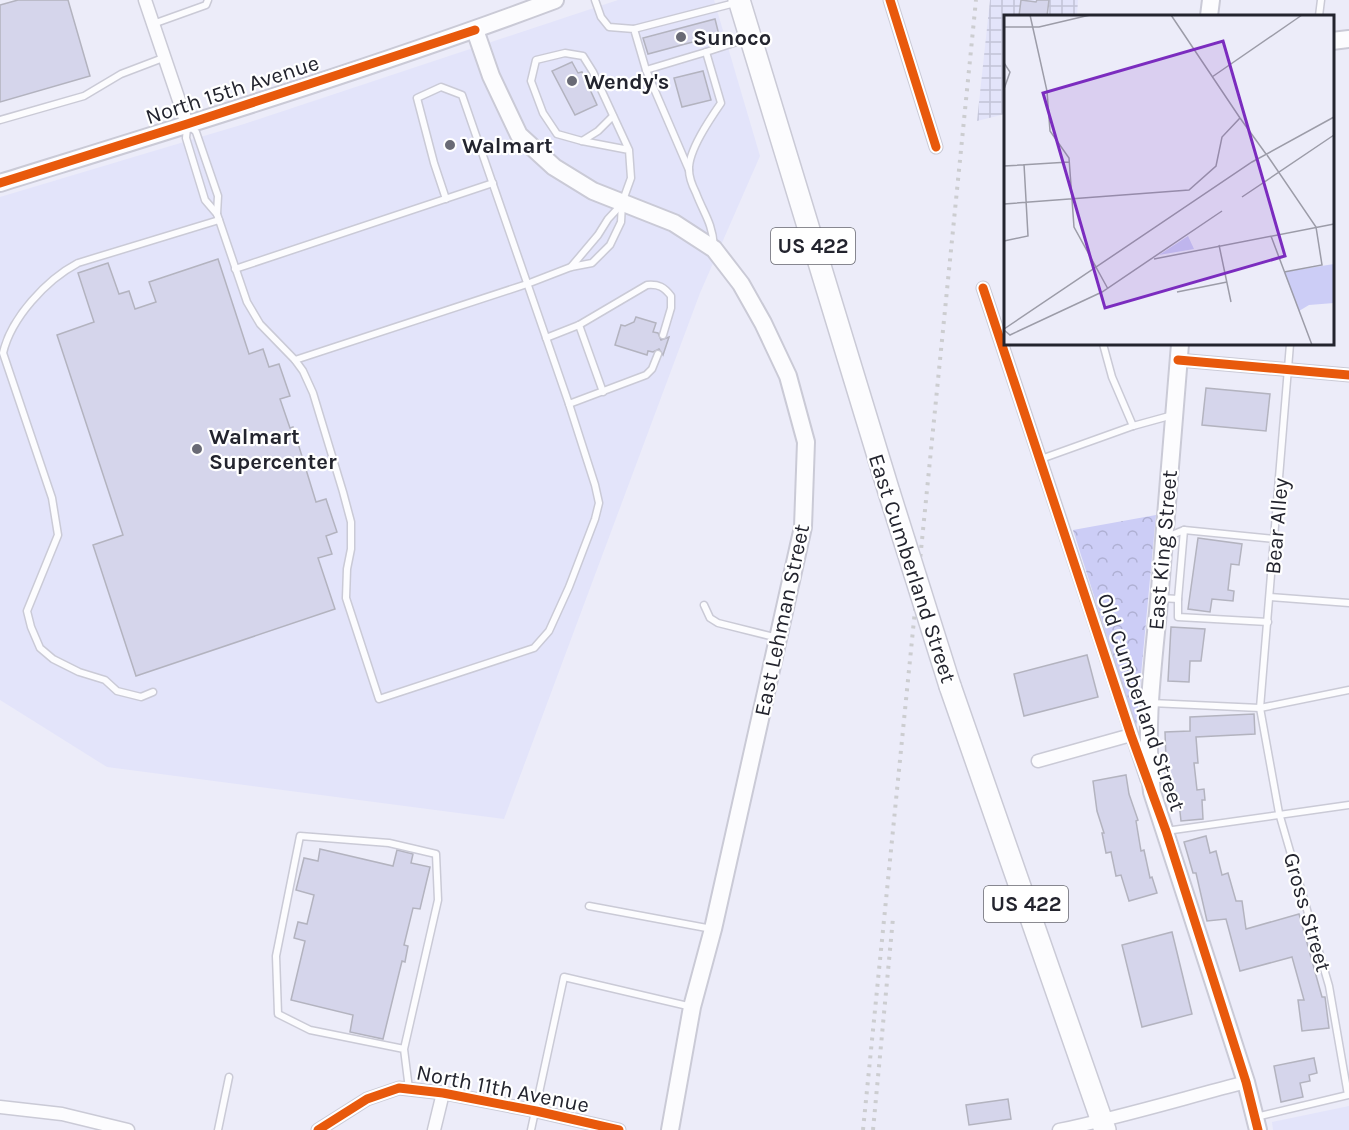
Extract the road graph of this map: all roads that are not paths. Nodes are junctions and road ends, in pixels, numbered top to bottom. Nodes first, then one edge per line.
1 (145, 0) edge
2 (208, 0) edge
3 (555, 0) edge
4 (595, 0) edge
5 (890, 0) edge
6 (1211, 0) edge
7 (1321, 0) edge
8 (739, 1) edge
9 (1209, 15) edge
10 (1319, 15) edge
11 (153, 24) junction
12 (634, 29) junction
13 (475, 30) junction
14 (749, 38) junction
15 (1349, 39) edge
16 (1334, 41) edge
17 (706, 52) junction
18 (163, 58) junction
19 (646, 70) junction
20 (613, 116) junction
21 (0, 120) edge
22 (187, 124) junction
23 (582, 141) junction
24 (936, 147) dead end
25 (629, 150) junction
26 (689, 170) junction
27 (0, 183) edge
28 (493, 183) junction
29 (446, 199) junction
30 (622, 203) junction
31 (218, 217) junction
32 (714, 249) junction
33 (571, 267) junction
34 (235, 269) junction
35 (527, 284) junction
36 (983, 288) dead end
37 (579, 325) junction
38 (663, 335) dead end
39 (546, 338) junction
40 (1103, 345) edge
41 (1290, 345) edge
42 (1179, 352) edge
43 (658, 354) dead end
44 (295, 360) junction
45 (1288, 368) junction
46 (1349, 375) edge
47 (603, 392) junction
48 (569, 404) junction
49 (1174, 415) junction
50 (1133, 426) junction
51 (1040, 459) junction
52 (1184, 530) junction
53 (1164, 538) junction
54 (1275, 539) junction
55 (1270, 597) junction
56 (1159, 598) junction
57 (1178, 599) junction
58 (1349, 603) edge
59 (704, 605) dead end
60 (1268, 622) junction
61 (778, 638) junction
62 (1349, 690) edge
63 (153, 692) dead end
64 (1149, 703) junction
65 (1260, 708) junction
66 (1131, 735) junction
67 (1038, 761) dead end
68 (1152, 792) junction
69 (1349, 805) edge
70 (1279, 813) junction
71 (1166, 831) junction
72 (589, 906) dead end
73 (713, 929) junction
74 (692, 1007) junction
75 (404, 1049) junction
76 (229, 1077) dead end
77 (1246, 1082) junction
78 (409, 1089) junction
79 (443, 1092) junction
80 (0, 1107) edge
81 (536, 1111) junction
82 (1256, 1124) edge
83 (1103, 1126) edge
84 (128, 1130) edge
85 (218, 1130) edge
86 (318, 1130) edge
87 (434, 1130) edge
88 (531, 1130) edge
89 (619, 1130) edge
90 (670, 1130) edge
91 (1059, 1130) edge

1 - 11 street
2 - 11 lane
3 - 13 main road, North 15th Avenue
4 - 12 lane
5 - 24 street
6 - 9 main road
7 - 10 lane
8 - 12 lane
8 - 14 highway, East Cumberland Street / US 422
11 - 18 street
12 - 19 lane
13 - 22 main road, North 15th Avenue
13 - 30 main road, East Lehman Street
14 - 17 lane
14 - 83 highway, East Cumberland Street / US 422, bridge
15 - 16 main road
17 - 19 lane
17 - 26 lane
18 - 21 lane
18 - 22 street
19 - 26 lane
20 - 23 lane
20 - 23 lane
20 - 25 lane
22 - 27 main road, North 15th Avenue
22 - 31 lane
22 - 31 lane
23 - 25 lane
25 - 30 lane
26 - 32 lane
28 - 29 lane
28 - 29 lane
28 - 35 lane
29 - 34 lane
30 - 32 main road, East Lehman Street
30 - 33 lane
30 - 33 lane
31 - 34 lane
31 - 63 lane
32 - 61 main road, East Lehman Street
33 - 35 lane
34 - 44 lane
35 - 39 lane
35 - 44 lane
36 - 51 street, Old Cumberland Street
37 - 38 lane
37 - 39 lane
37 - 47 lane
39 - 48 lane
40 - 50 lane
41 - 45 lane, Bear Alley
42 - 45 street
42 - 49 main road, East King Street
43 - 47 lane
44 - 48 lane
45 - 46 street
45 - 54 lane, Bear Alley
47 - 48 lane
49 - 50 lane
49 - 53 main road, East King Street
50 - 51 lane
51 - 66 street, Old Cumberland Street
52 - 53 lane
52 - 54 lane
52 - 57 lane
53 - 56 main road, East King Street
54 - 55 lane, Bear Alley
55 - 58 lane
55 - 60 lane, Bear Alley
56 - 57 lane
56 - 64 main road, East King Street
57 - 60 lane
59 - 61 lane
60 - 65 lane, Bear Alley
61 - 73 main road, East Lehman Street
62 - 65 lane
64 - 65 lane
64 - 68 main road, East King Street
65 - 70 lane, Gross Street
66 - 67 street
66 - 68 street, Old Cumberland Street
68 - 71 main road, Old Cumberland Street
69 - 70 lane
70 - 71 lane
70 - 82 lane, Gross Street
71 - 77 main road, Old Cumberland Street
72 - 73 lane
73 - 74 main road, East Lehman Street
74 - 81 lane
74 - 90 main road, East Lehman Street
75 - 75 lane
75 - 78 lane
76 - 85 lane
77 - 82 main road, Old Cumberland Street
77 - 83 street
78 - 79 street, North 11th Avenue
78 - 86 street, North 11th Avenue
79 - 81 street, North 11th Avenue
79 - 87 street
80 - 84 street
81 - 88 lane
81 - 89 street, North 11th Avenue
83 - 91 street

